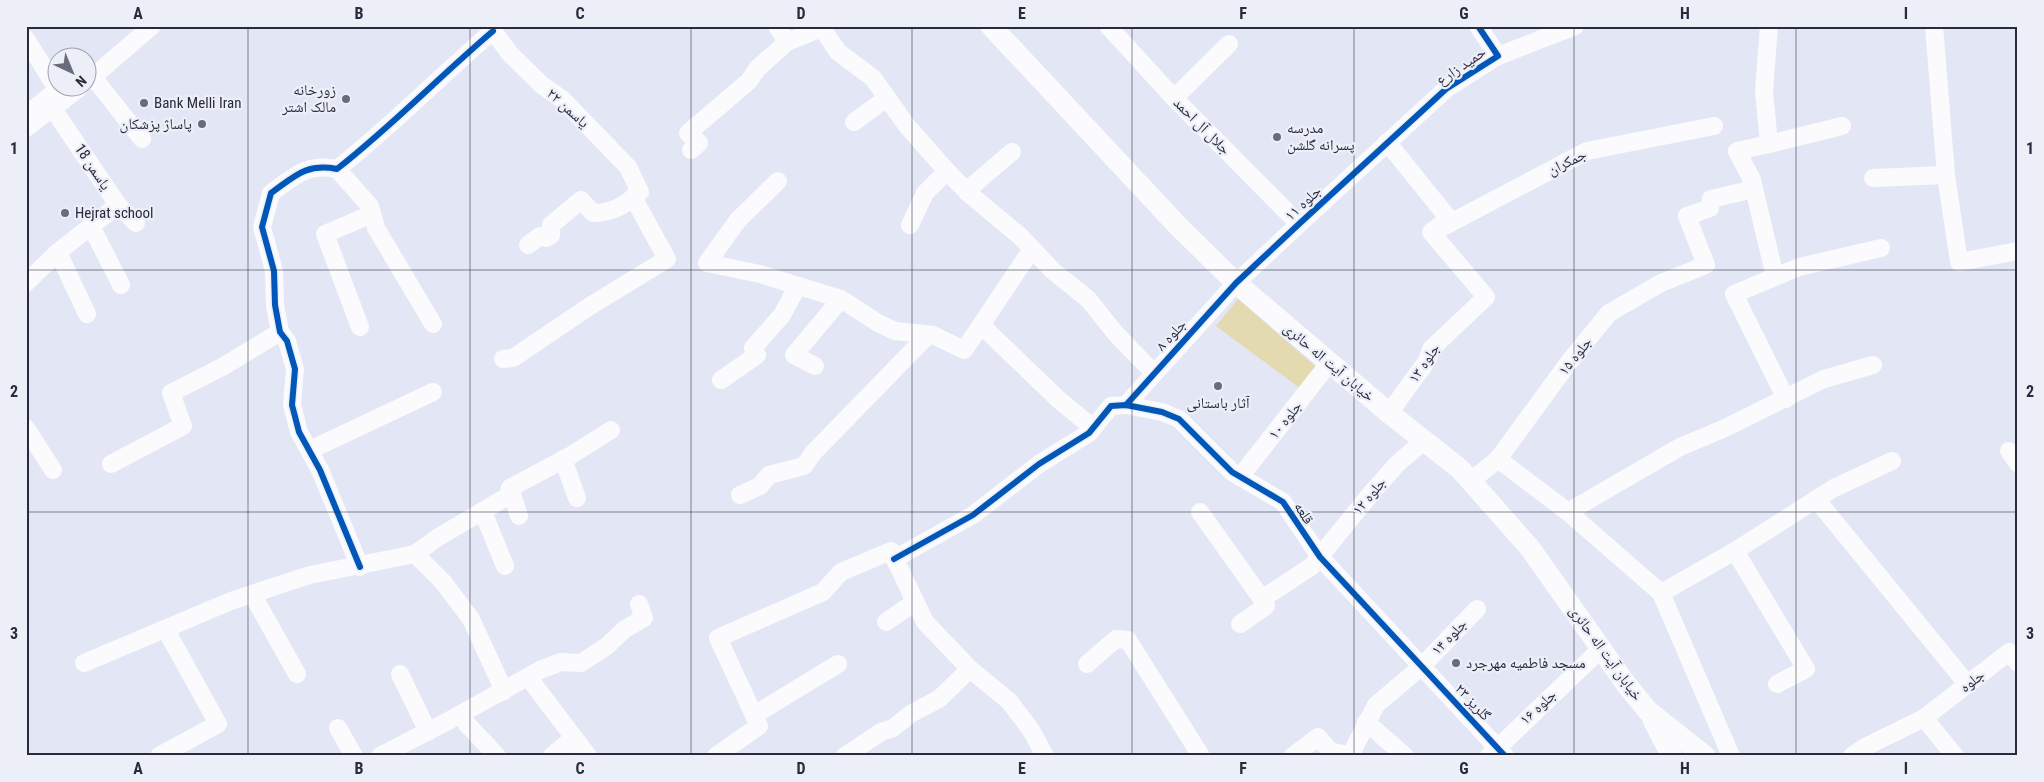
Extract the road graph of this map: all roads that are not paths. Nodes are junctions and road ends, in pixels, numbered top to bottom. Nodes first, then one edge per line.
1 (134, 26) edge
2 (152, 26) edge
3 (777, 26) edge
4 (991, 26) edge
5 (1108, 26) edge
6 (1478, 26) edge
7 (1575, 26) edge
8 (1769, 26) edge
9 (1934, 26) edge
10 (493, 29) edge
11 (26, 39) edge
12 (787, 42) junction
13 (1229, 44) dead end
14 (1498, 56) junction
15 (98, 66) edge
16 (98, 69) edge
17 (48, 77) edge
18 (98, 90) edge
19 (56, 98) edge
20 (57, 98) edge
21 (60, 98) edge
22 (887, 98) junction
23 (1174, 98) junction
24 (26, 115) edge
25 (854, 122) dead end
26 (1714, 126) dead end
27 (1842, 126) dead end
28 (26, 128) edge
29 (142, 139) dead end
30 (1388, 142) junction
31 (1769, 144) junction
32 (691, 150) dead end
33 (1012, 152) dead end
34 (337, 169) junction
35 (947, 171) junction
36 (1946, 175) junction
37 (1873, 178) dead end
38 (778, 181) dead end
39 (1754, 189) junction
40 (966, 191) junction
41 (636, 195) junction
42 (118, 204) junction
43 (372, 214) junction
44 (136, 223) dead end
45 (1299, 224) junction
46 (910, 225) dead end
47 (91, 226) junction
48 (1432, 232) junction
49 (528, 245) dead end
50 (1881, 248) dead end
51 (1032, 249) junction
52 (2018, 251) edge
53 (58, 252) junction
54 (1776, 277) junction
55 (26, 282) edge
56 (1236, 283) junction
57 (121, 285) dead end
58 (797, 287) junction
59 (841, 299) junction
60 (87, 314) dead end
61 (433, 324) dead end
62 (981, 325) junction
63 (360, 326) dead end
64 (280, 332) junction
65 (928, 335) junction
66 (503, 359) dead end
67 (1330, 362) junction
68 (815, 366) dead end
69 (1873, 366) dead end
70 (1154, 373) junction
71 (721, 380) dead end
72 (433, 392) dead end
73 (1786, 400) junction
74 (1119, 406) junction
75 (1389, 413) junction
76 (26, 428) edge
77 (1093, 428) junction
78 (611, 430) dead end
79 (1425, 440) junction
80 (310, 450) junction
81 (563, 459) junction
82 (1498, 459) junction
83 (1892, 461) dead end
84 (111, 464) dead end
85 (53, 470) dead end
86 (1240, 477) junction
87 (1471, 481) junction
88 (510, 488) junction
89 (740, 495) dead end
90 (577, 498) dead end
91 (1816, 499) junction
92 (483, 512) junction
93 (1200, 512) dead end
94 (1568, 512) junction
95 (520, 516) dead end
96 (1735, 551) junction
97 (415, 554) junction
98 (1320, 557) junction
99 (894, 559) junction
100 (360, 566) junction
101 (505, 566) dead end
102 (1661, 593) junction
103 (252, 594) junction
104 (1262, 599) junction
105 (915, 602) junction
106 (639, 604) dead end
107 (1476, 609) dead end
108 (886, 622) dead end
109 (1240, 624) dead end
110 (166, 630) junction
111 (1602, 648) junction
112 (84, 663) dead end
113 (2018, 663) edge
114 (838, 664) dead end
115 (1087, 664) dead end
116 (1422, 666) junction
117 (970, 669) junction
118 (297, 674) dead end
119 (400, 674) dead end
120 (528, 677) junction
121 (1777, 684) dead end
122 (1968, 684) junction
123 (504, 691) junction
124 (1648, 711) junction
125 (754, 715) junction
126 (1924, 718) junction
127 (1366, 722) junction
128 (466, 723) dead end
129 (338, 728) dead end
130 (428, 732) junction
131 (1497, 753) edge
132 (159, 756) edge
133 (354, 756) edge
134 (380, 756) edge
135 (497, 756) edge
136 (552, 756) edge
137 (587, 756) edge
138 (716, 756) edge
139 (845, 756) edge
140 (1045, 756) edge
141 (1201, 756) edge
142 (1294, 756) edge
143 (1349, 756) edge
144 (1405, 756) edge
145 (1672, 756) edge
146 (1705, 756) edge
147 (1731, 756) edge
148 (1852, 756) edge
149 (1955, 756) edge

1 - 15 street
2 - 16 street
3 - 12 street
4 - 56 main road, خیابان آیت اله حائری
5 - 23 street, جلال آل احمد
6 - 14 street, حمید زارع
7 - 14 street, حمید زارع
8 - 31 street
9 - 36 street
10 - 34 street
10 - 41 street, یاسمن ۲۲
11 - 17 street, یاسمن 18
12 - 22 street
12 - 32 street
13 - 23 street
14 - 30 street, حمید زارع
18 - 29 street
19 - 24 street
20 - 28 street
21 - 42 street, یاسمن 18
22 - 25 street
22 - 35 street
23 - 45 street, جلال آل احمد
26 - 48 street, جمکران
27 - 31 street
30 - 45 street, جلوه ۱۱
30 - 48 street
31 - 39 street
33 - 40 street
34 - 43 street
34 - 64 street
35 - 40 street
35 - 46 street
36 - 37 street
36 - 52 street
38 - 58 street
39 - 54 street
39 - 82 street, جلوه ۱۵
40 - 51 street
41 - 49 street
41 - 66 street, یاسمن ۲۲
42 - 44 street, یاسمن 18
42 - 47 street
43 - 61 street
43 - 63 street
45 - 56 street, جلوه ۱۱
47 - 53 street
47 - 57 street
48 - 75 street, جلوه ۱۳
50 - 54 street
51 - 62 street
51 - 70 street
53 - 55 street
53 - 60 street
54 - 73 street
56 - 67 main road, خیابان آیت اله حائری
56 - 70 street, جلوه ۸
58 - 59 street
58 - 71 street
59 - 65 street
59 - 68 street
62 - 65 street
62 - 77 street
64 - 80 street
64 - 84 street
65 - 89 street
67 - 75 main road, خیابان آیت اله حائری
67 - 86 street, جلوه ۱۰
69 - 73 street
70 - 74 street, جلوه ۸
72 - 80 street
73 - 94 street
74 - 77 street, جلوه ۸
74 - 86 street, قلعه
75 - 79 main road, خیابان آیت اله حائری
76 - 85 street
77 - 99 street, جلوه ۸
78 - 81 street
79 - 87 main road, خیابان آیت اله حائری
79 - 98 street, جلوه ۱۲
80 - 100 street
81 - 88 street
81 - 90 street
82 - 87 street, جلوه ۱۵
82 - 94 street
83 - 91 street
86 - 98 street, قلعه
87 - 111 main road, خیابان آیت اله حائری
88 - 92 street
88 - 95 street
91 - 96 street
91 - 122 street
92 - 97 street
92 - 101 street
93 - 104 street
94 - 102 street
96 - 102 street
96 - 121 street
97 - 100 street
97 - 123 street
98 - 104 street, جلوه ۱۲
98 - 116 street, قلعه
99 - 105 street
99 - 125 street
100 - 103 street
102 - 147 street
103 - 110 street
103 - 118 street
104 - 109 street
105 - 108 street
105 - 117 street
106 - 120 street
107 - 116 street, جلوه ۱۴
110 - 112 street
110 - 132 street
111 - 124 main road, خیابان آیت اله حائری
111 - 131 street, جلوه ۱۶
113 - 122 street, جلوه
114 - 125 street
115 - 141 street
116 - 127 street, جلوه ۱۴
116 - 131 street, گلریز ۲۳
117 - 139 street
117 - 140 street
119 - 130 street
120 - 123 street
120 - 137 street
122 - 126 street, جلوه
123 - 130 street
124 - 145 main road
124 - 146 main road
125 - 138 street
126 - 148 street, جلوه
126 - 149 street
127 - 143 street, جلوه ۱۴
127 - 144 street
128 - 135 street
129 - 133 street
130 - 134 street
136 - 137 street
142 - 143 street

